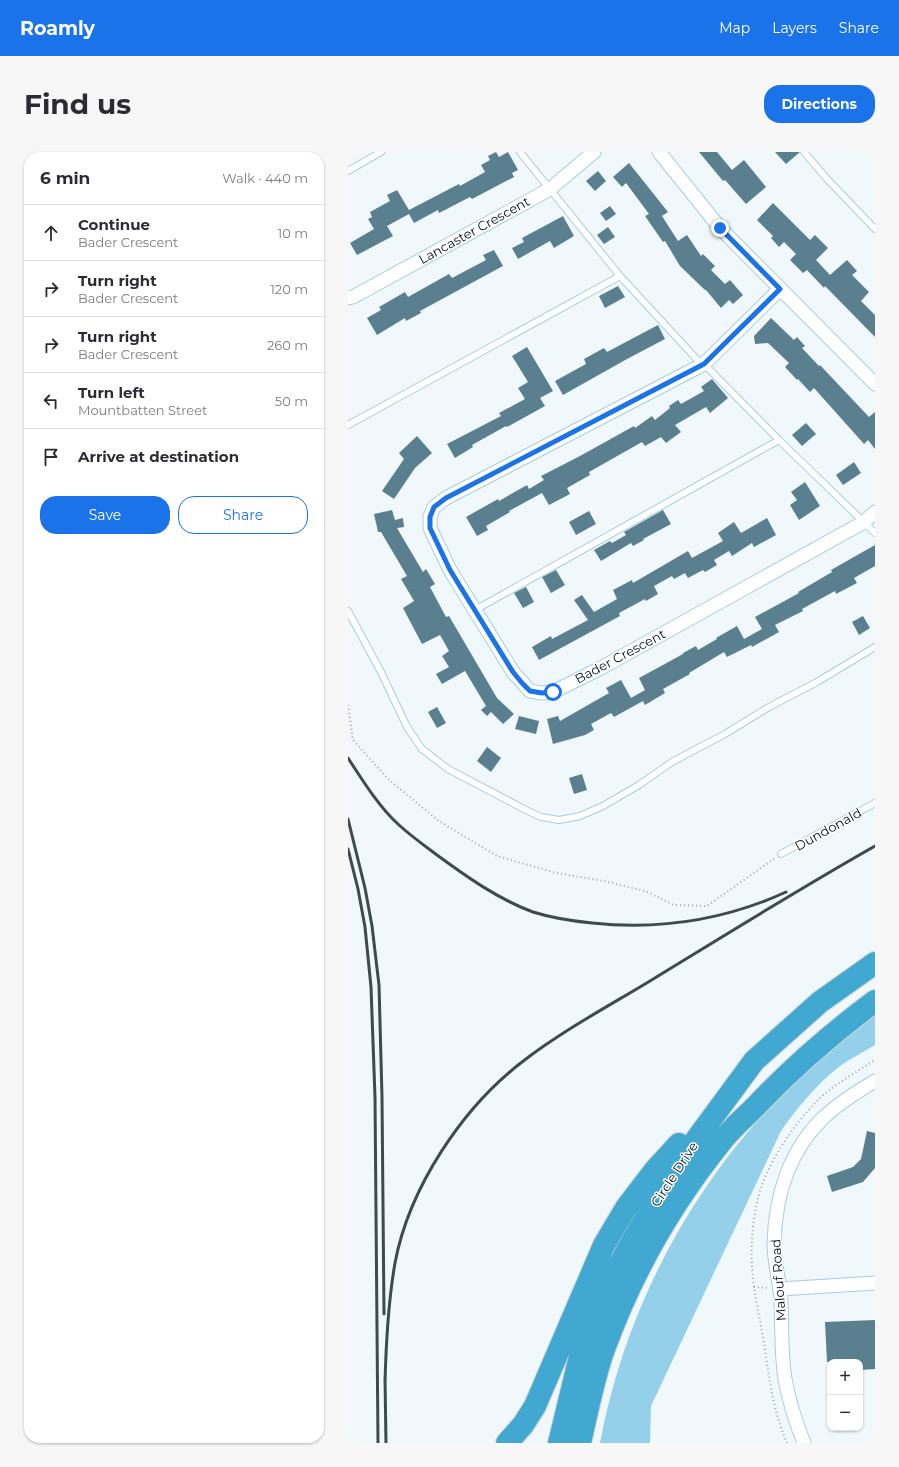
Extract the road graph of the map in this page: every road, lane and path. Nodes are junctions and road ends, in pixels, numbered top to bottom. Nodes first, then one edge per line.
1 (382, 152) edge
2 (520, 152) edge
3 (594, 152) edge
4 (659, 152) edge
5 (804, 152) edge
6 (348, 171) edge
7 (550, 189) junction
8 (875, 229) edge
9 (620, 276) junction
10 (780, 289) junction
11 (348, 298) edge
12 (703, 364) junction
13 (875, 384) edge
14 (348, 425) edge
15 (778, 440) junction
16 (875, 512) edge
17 (864, 522) junction
18 (875, 533) edge
19 (475, 610) junction
20 (348, 611) edge
21 (875, 647) edge
22 (348, 705) edge
23 (875, 803) edge
24 (781, 854) joint
25 (875, 963) edge
26 (875, 1001) edge
27 (754, 1062) junction
28 (875, 1081) edge
29 (875, 1283) edge
30 (780, 1289) junction
31 (507, 1443) edge
32 (559, 1443) edge
33 (580, 1443) edge
34 (804, 1443) edge

1 - 6 lane
2 - 7 lane
3 - 7 street, Lancaster Crescent
4 - 10 street
5 - 8 lane
7 - 9 lane
7 - 11 street, Lancaster Crescent
9 - 12 lane
9 - 14 lane
10 - 12 street, Bader Crescent
10 - 13 street
12 - 15 lane
12 - 19 street, Bader Crescent
15 - 17 lane
15 - 19 lane
16 - 17 street, Bader Crescent
17 - 18 lane
17 - 19 street, Bader Crescent
20 - 21 lane
22 - 24 path
23 - 24 lane, Dundonald
25 - 27 highway, Circle Drive
26 - 33 highway, Circle Drive
27 - 31 highway
27 - 32 highway, Circle Drive
28 - 30 street, Malouf Road
29 - 30 street
30 - 34 street, Malouf Road

